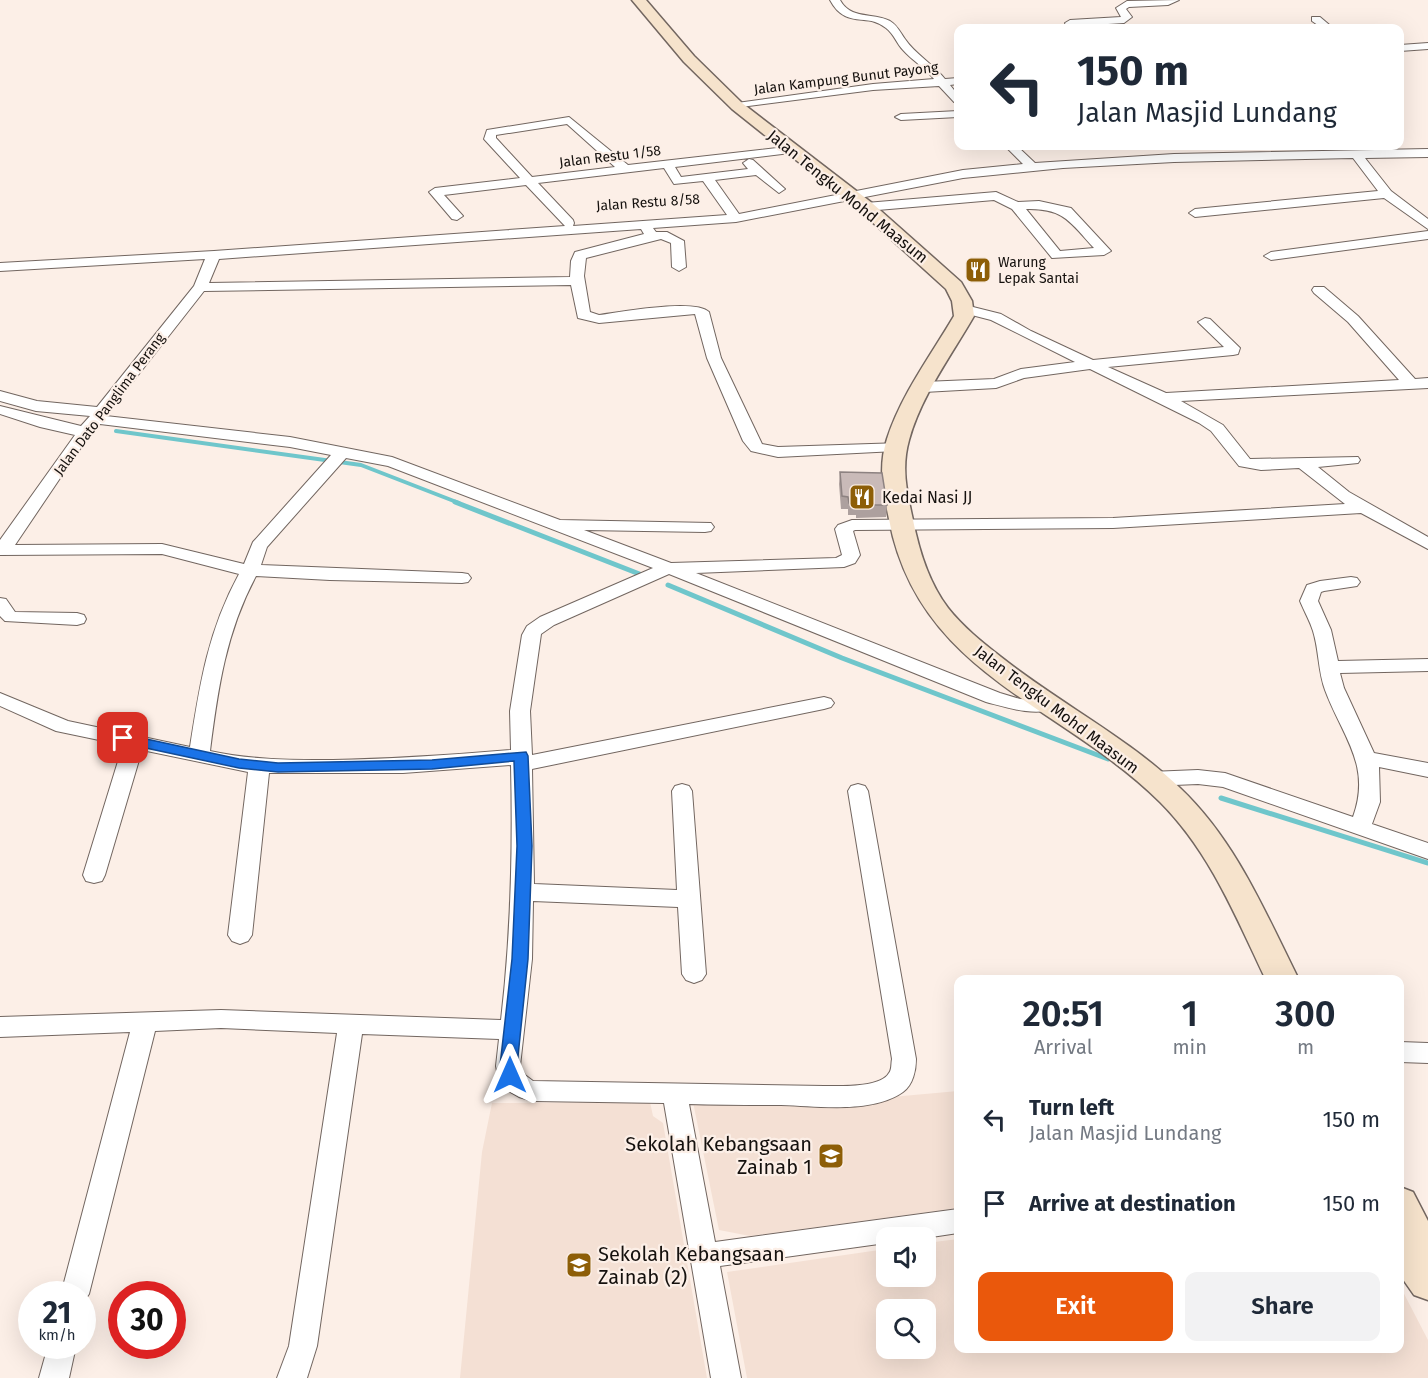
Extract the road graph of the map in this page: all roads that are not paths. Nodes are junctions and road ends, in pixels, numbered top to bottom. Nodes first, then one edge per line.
1 (639, 0) edge
2 (835, 0) edge
3 (1174, 0) edge
4 (1316, 19) dead end
5 (1070, 24) edge
6 (1323, 24) edge
7 (1428, 46) edge
8 (1404, 48) edge
9 (954, 81) edge
10 (940, 82) junction
11 (954, 96) edge
12 (737, 106) junction
13 (954, 114) edge
14 (901, 117) dead end
15 (790, 150) junction
16 (1015, 150) edge
17 (1115, 150) edge
18 (1271, 150) edge
19 (1428, 153) edge
20 (1276, 155) junction
21 (1357, 155) junction
22 (740, 156) junction
23 (1128, 159) junction
24 (667, 164) junction
25 (1032, 167) junction
26 (625, 170) junction
27 (758, 171) junction
28 (707, 178) junction
29 (528, 181) junction
30 (778, 189) dead end
31 (1387, 194) junction
32 (859, 202) junction
33 (1016, 206) junction
34 (1195, 213) dead end
35 (733, 214) junction
36 (456, 216) dead end
37 (568, 223) junction
38 (1428, 225) edge
39 (649, 230) junction
40 (550, 231) junction
41 (1428, 235) edge
42 (214, 255) junction
43 (1271, 256) dead end
44 (0, 267) edge
45 (679, 267) dead end
46 (578, 281) junction
47 (200, 286) junction
48 (1319, 290) dead end
49 (965, 309) junction
50 (1204, 322) dead end
51 (1091, 364) junction
52 (1410, 383) junction
53 (1428, 383) edge
54 (924, 387) junction
55 (0, 396) edge
56 (1164, 398) junction
57 (0, 409) edge
58 (95, 421) junction
59 (896, 446) junction
60 (337, 457) junction
61 (1352, 459) dead end
62 (1303, 463) junction
63 (1366, 508) junction
64 (643, 524) junction
65 (901, 524) junction
66 (558, 525) junction
67 (705, 527) dead end
68 (1428, 544) edge
69 (620, 549) junction
70 (0, 550) edge
71 (669, 568) junction
72 (250, 570) junction
73 (462, 578) dead end
74 (1351, 582) dead end
75 (0, 603) edge
76 (77, 619) dead end
77 (1428, 665) edge
78 (1329, 667) junction
79 (0, 699) edge
80 (824, 704) dead end
81 (1049, 705) junction
82 (134, 741) junction
83 (199, 754) junction
84 (1366, 758) junction
85 (521, 760) junction
86 (259, 766) junction
87 (1428, 770) edge
88 (1150, 779) junction
89 (682, 791) dead end
90 (858, 791) dead end
91 (1360, 828) junction
92 (1428, 850) edge
93 (94, 875) dead end
94 (523, 892) junction
95 (689, 899) junction
96 (240, 935) dead end
97 (694, 974) dead end
98 (1281, 975) edge
99 (145, 1021) junction
100 (351, 1023) junction
101 (0, 1027) edge
102 (512, 1030) junction
103 (1404, 1052) edge
104 (1428, 1053) edge
105 (675, 1095) junction
106 (1404, 1215) edge
107 (954, 1222) edge
108 (1404, 1251) edge
109 (703, 1256) junction
110 (1428, 1260) edge
111 (78, 1281) edge
112 (1428, 1283) edge
113 (59, 1359) edge
114 (54, 1378) edge
115 (292, 1378) edge
116 (726, 1378) edge

1 - 12 main road, Jalan Tengku Mohd Maasum
2 - 10 street
3 - 5 street
4 - 6 street
7 - 8 street
9 - 10 street, Jalan Kampung Bunut Payong
10 - 11 street
10 - 12 street, Jalan Kampung Bunut Payong
12 - 15 main road, Jalan Tengku Mohd Maasum
13 - 14 street
15 - 22 street, Jalan Restu 1/58
15 - 32 main road, Jalan Tengku Mohd Maasum
16 - 25 street
17 - 23 street
18 - 20 street
19 - 21 street
20 - 21 street
20 - 23 street
21 - 31 street
22 - 24 street, Jalan Restu 1/58
22 - 27 street
23 - 25 street
24 - 26 street, Jalan Restu 1/58
24 - 28 street
25 - 32 street
26 - 29 street, Jalan Restu 1/58
26 - 29 street
27 - 28 street
27 - 30 street
28 - 35 street
29 - 36 street, Jalan Restu 1/58
29 - 37 street
31 - 34 street
31 - 38 street
32 - 33 street
32 - 35 street
32 - 39 street
32 - 49 main road, Jalan Tengku Mohd Maasum
33 - 33 street
35 - 37 street, Jalan Restu 8/58
35 - 39 street
37 - 40 street, Jalan Restu 8/58
39 - 40 street
39 - 45 street
39 - 46 street
40 - 42 street
41 - 43 street
42 - 44 street
42 - 47 street, Jalan Dato Panglima Perang
46 - 47 street
46 - 59 street
47 - 58 street, Jalan Dato Panglima Perang
48 - 52 street
49 - 51 street
49 - 54 main road, Jalan Tengku Mohd Maasum
50 - 51 street
51 - 54 street
51 - 56 street
52 - 53 street
52 - 56 street
54 - 59 main road, Jalan Tengku Mohd Maasum
55 - 58 street
56 - 62 street
57 - 58 street
58 - 60 street
58 - 70 street, Jalan Dato Panglima Perang
59 - 65 main road, Jalan Tengku Mohd Maasum
60 - 66 street
60 - 72 street
61 - 62 street
62 - 63 street
63 - 65 street
63 - 68 street
64 - 66 street
64 - 67 street
64 - 69 street
65 - 71 street
65 - 81 main road, Jalan Tengku Mohd Maasum
66 - 69 street
69 - 71 street
70 - 72 street
71 - 81 street
71 - 85 street
72 - 73 street
72 - 83 street
74 - 78 street
75 - 76 street
77 - 78 street
78 - 84 street
79 - 82 street
80 - 85 street
81 - 88 main road, Jalan Tengku Mohd Maasum
82 - 83 street
82 - 93 street
83 - 86 street
84 - 87 street
84 - 91 street
85 - 86 street
85 - 94 street
86 - 96 street
88 - 91 street
88 - 98 main road, Jalan Tengku Mohd Maasum
89 - 95 street
90 - 105 street
91 - 92 street
94 - 95 street
94 - 102 street
95 - 97 street
99 - 100 street
99 - 101 street
99 - 111 street
100 - 102 street
100 - 115 street
102 - 105 street
103 - 104 street
105 - 109 street
106 - 110 main road
107 - 109 street
108 - 112 main road
109 - 116 street
113 - 114 street

